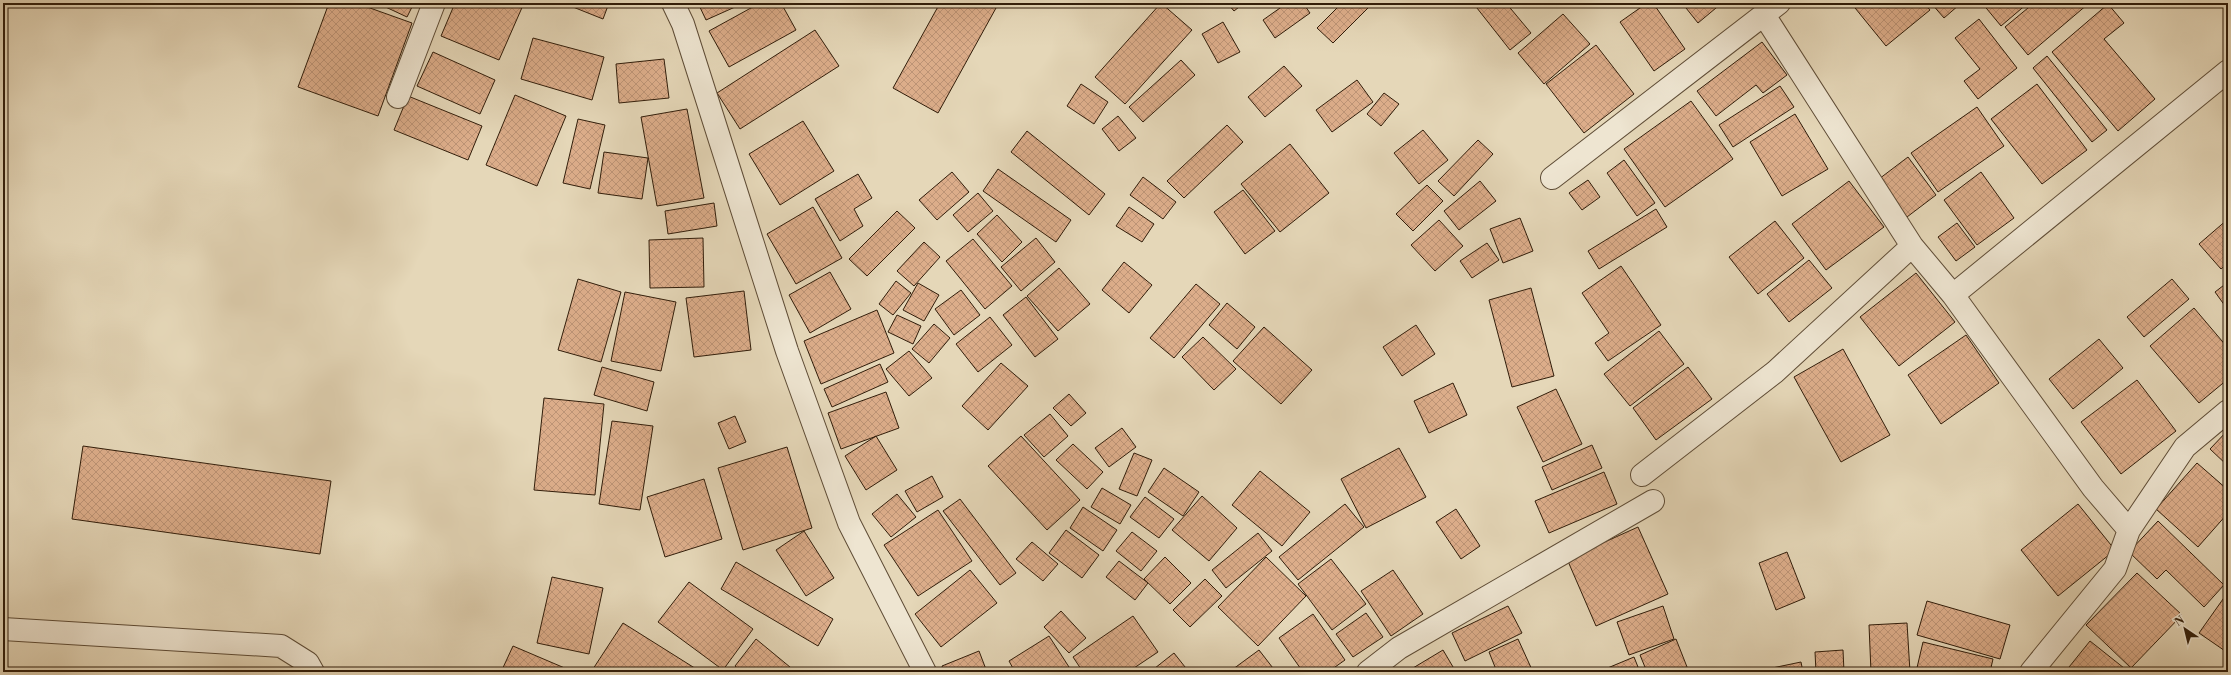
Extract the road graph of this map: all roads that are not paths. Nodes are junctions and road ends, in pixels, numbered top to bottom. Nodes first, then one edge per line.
1 (434, 3) edge
2 (673, 3) edge
3 (1772, 9) edge
4 (2228, 71) edge
5 (398, 97) dead end
6 (1552, 178) dead end
7 (1912, 246) junction
8 (1953, 295) junction
9 (2228, 411) edge
10 (1642, 475) dead end
11 (1652, 501) dead end
12 (2129, 530) junction
13 (3, 629) edge
14 (313, 672) edge
15 (925, 672) edge
16 (1368, 672) edge
17 (2031, 672) edge

1 - 5 street
2 - 15 street
3 - 6 street
3 - 7 street
4 - 8 street
7 - 8 street
7 - 10 street
8 - 12 street
9 - 12 street
11 - 16 street
12 - 17 street
13 - 14 street

